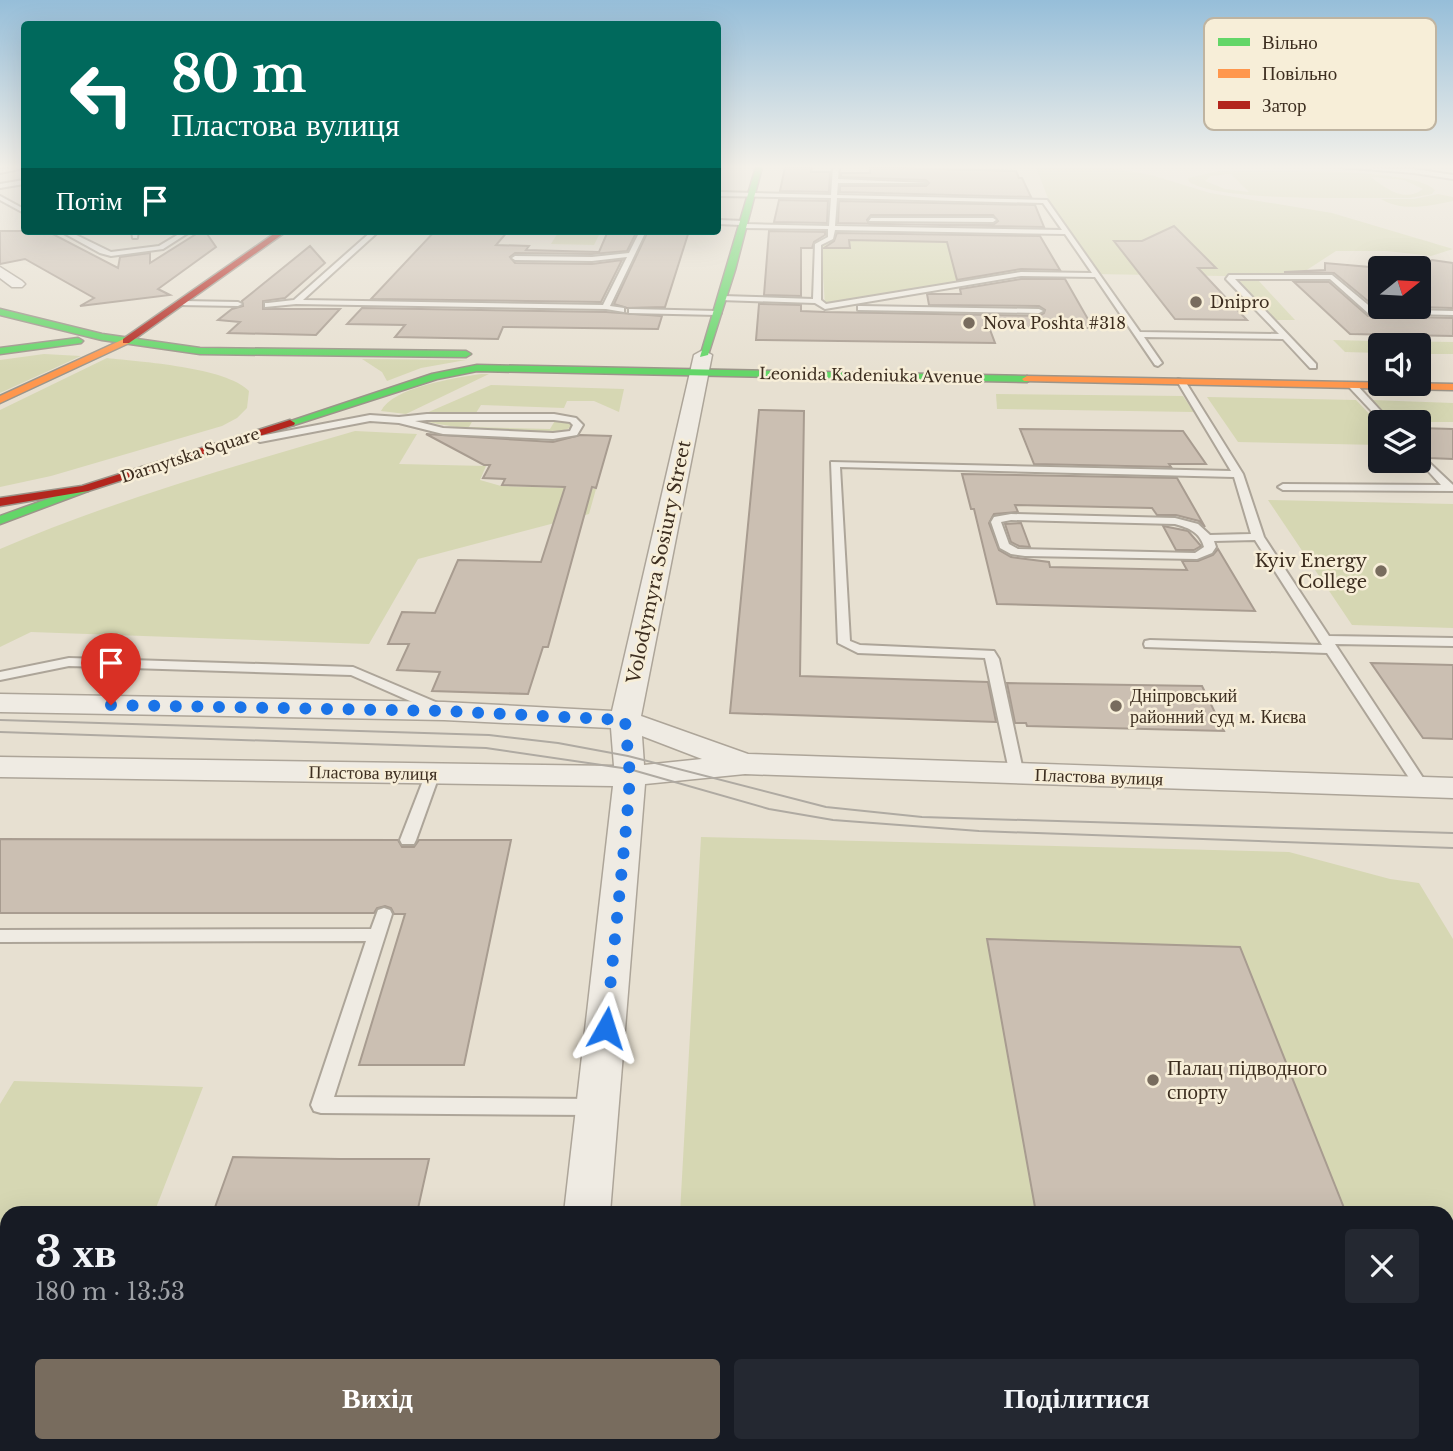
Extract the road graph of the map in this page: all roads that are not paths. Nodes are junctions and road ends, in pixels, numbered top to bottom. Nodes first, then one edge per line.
1 (70, 235) edge
2 (182, 235) edge
3 (277, 235) edge
4 (371, 235) edge
5 (641, 235) edge
6 (740, 235) edge
7 (831, 235) edge
8 (1069, 235) edge
9 (631, 255) junction
10 (515, 258) dead end
11 (0, 271) edge
12 (1097, 275) junction
13 (0, 289) edge
14 (817, 301) junction
15 (296, 302) junction
16 (183, 303) junction
17 (238, 304) dead end
18 (268, 305) dead end
19 (720, 305) junction
20 (606, 307) junction
21 (825, 307) junction
22 (621, 310) dead end
23 (632, 311) dead end
24 (1039, 311) dead end
25 (0, 312) edge
26 (1453, 313) edge
27 (1138, 334) junction
28 (1285, 337) junction
29 (126, 341) junction
30 (0, 351) edge
31 (232, 353) junction
32 (634, 355) dead end
33 (702, 359) junction
34 (1135, 362) dead end
35 (1164, 363) joint
36 (1287, 365) dead end
37 (1320, 366) joint
38 (316, 371) dead end
39 (1181, 381) junction
40 (1352, 385) junction
41 (1453, 387) edge
42 (388, 391) junction
43 (334, 392) dead end
44 (0, 400) edge
45 (1376, 410) edge
46 (380, 418) junction
47 (399, 420) junction
48 (296, 421) junction
49 (197, 453) junction
50 (1431, 468) edge
51 (1238, 474) junction
52 (1283, 487) dead end
53 (1452, 488) edge
54 (84, 489) junction
55 (0, 502) edge
56 (0, 520) edge
57 (1258, 537) junction
58 (1207, 538) junction
59 (1453, 642) edge
60 (1150, 644) dead end
61 (1328, 644) junction
62 (0, 676) edge
63 (0, 703) edge
64 (444, 711) junction
65 (625, 720) junction
66 (745, 764) junction
67 (0, 767) edge
68 (433, 773) junction
69 (1017, 775) junction
70 (630, 776) junction
71 (1422, 787) junction
72 (1453, 788) edge
73 (408, 840) dead end
74 (384, 914) dead end
75 (377, 935) junction
76 (0, 936) edge
77 (597, 1107) junction
78 (588, 1206) edge

1 - 2 lane
3 - 16 main road
4 - 15 lane
5 - 9 lane
6 - 19 main road
7 - 14 lane
8 - 12 lane
9 - 10 lane
9 - 20 lane
11 - 13 street
12 - 21 lane
12 - 27 lane
14 - 19 lane
14 - 21 lane
15 - 18 lane
15 - 20 lane
16 - 17 lane
16 - 29 main road
19 - 23 lane
19 - 33 main road
20 - 22 lane
21 - 24 lane
25 - 29 main road
26 - 28 lane
27 - 28 lane
27 - 35 lane
28 - 37 lane
29 - 30 main road
29 - 31 main road
29 - 44 main road
31 - 32 main road
31 - 38 main road
33 - 39 main road, Leonida Kadeniuka Avenue
33 - 42 main road, Leonida Kadeniuka Avenue
33 - 65 street, Volodymyra Sosiury Street
34 - 35 main road
36 - 37 main road
39 - 40 main road, Leonida Kadeniuka Avenue
39 - 51 lane
40 - 41 main road, Leonida Kadeniuka Avenue
40 - 45 lane
42 - 46 lane
42 - 48 main road, Leonida Kadeniuka Avenue
43 - 48 main road
46 - 47 lane
46 - 49 lane
47 - 47 lane
48 - 49 main road, Darnytska Square
49 - 54 main road, Darnytska Square
50 - 53 lane
51 - 57 lane
51 - 69 lane
52 - 53 lane
54 - 55 main road, Darnytska Square
54 - 56 main road, Darnytska Square
57 - 58 lane
57 - 61 lane
58 - 58 lane
59 - 61 lane
60 - 61 lane
61 - 71 lane
62 - 64 lane
63 - 64 street, Пластова вулиця
64 - 65 street, Пластова вулиця
65 - 66 street, Пластова вулиця
65 - 70 street, Volodymyra Sosiury Street
66 - 69 street, Пластова вулиця
66 - 70 street, Пластова вулиця
67 - 68 street, Пластова вулиця
68 - 70 street, Пластова вулиця
68 - 73 lane
69 - 71 street, Пластова вулиця
70 - 77 street, Volodymyra Sosiury Street
71 - 72 street, Пластова вулиця
74 - 75 lane
75 - 76 lane
75 - 77 lane
77 - 78 street, Volodymyra Sosiury Street

